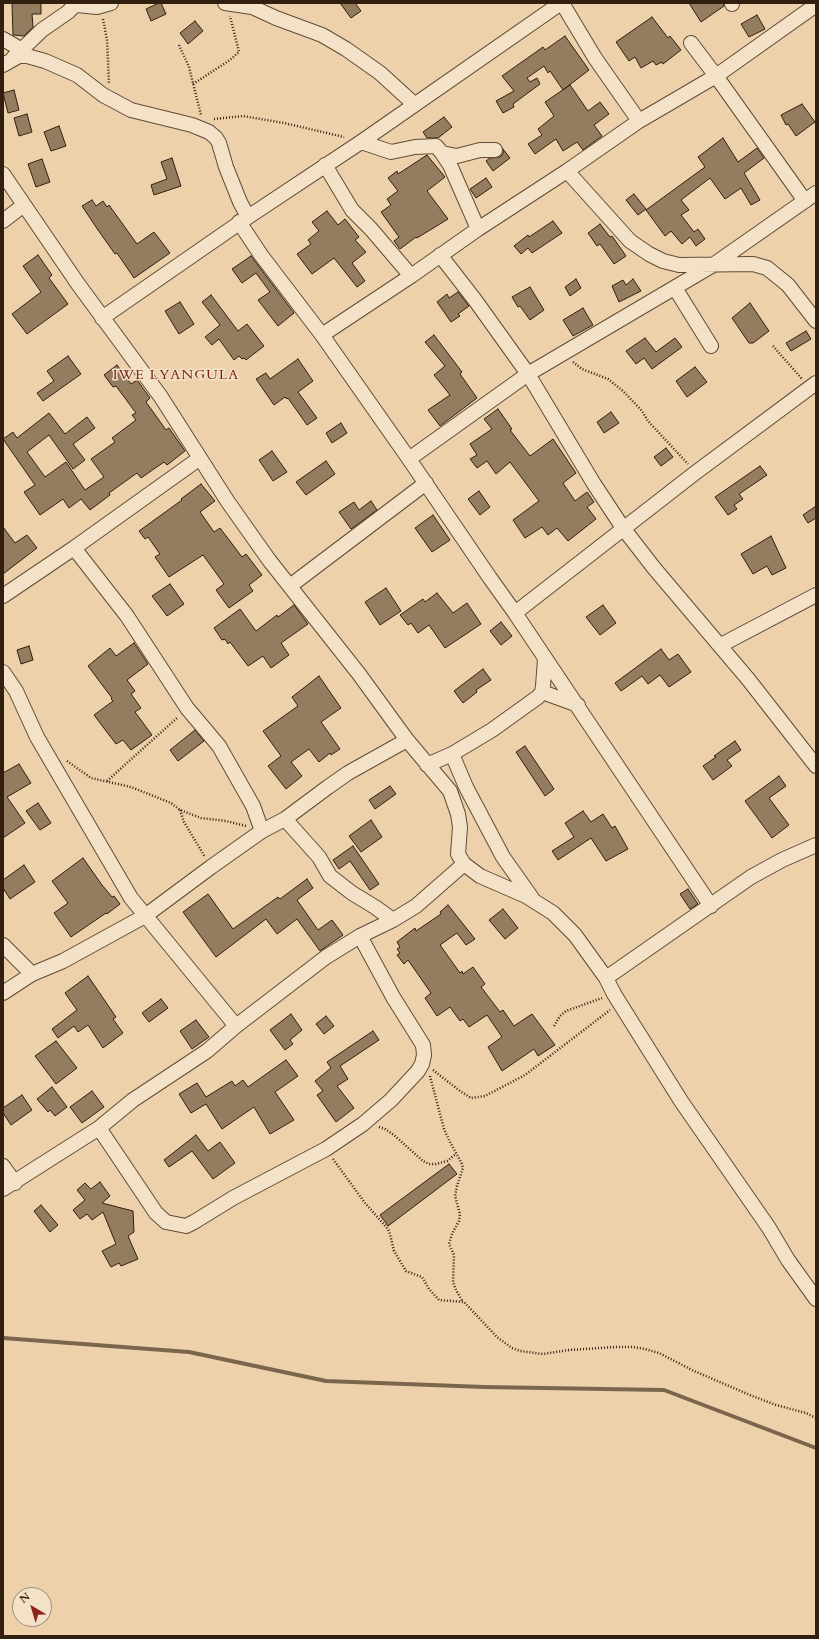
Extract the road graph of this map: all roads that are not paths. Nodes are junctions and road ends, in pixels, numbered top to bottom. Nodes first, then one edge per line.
1 (111, 3) edge
2 (226, 3) edge
3 (562, 3) edge
4 (77, 4) edge
5 (816, 4) edge
6 (3, 39) edge
7 (691, 43) dead end
8 (22, 50) junction
9 (7, 62) edge
10 (716, 76) junction
11 (414, 104) junction
12 (639, 121) junction
13 (361, 142) junction
14 (494, 150) dead end
15 (442, 153) junction
16 (325, 166) junction
17 (567, 171) junction
18 (3, 174) edge
19 (810, 197) edge
20 (24, 205) junction
21 (3, 220) edge
22 (244, 220) junction
23 (478, 229) junction
24 (440, 255) junction
25 (712, 265) junction
26 (411, 276) junction
27 (675, 288) junction
28 (102, 318) junction
29 (816, 321) edge
30 (322, 335) junction
31 (711, 346) dead end
32 (528, 374) junction
33 (813, 385) edge
34 (200, 458) junction
35 (409, 459) junction
36 (426, 483) junction
37 (624, 528) junction
38 (74, 548) junction
39 (290, 586) junction
40 (816, 595) edge
41 (3, 596) edge
42 (516, 613) junction
43 (721, 645) junction
44 (545, 658) junction
45 (3, 672) edge
46 (542, 692) junction
47 (578, 705) junction
48 (407, 740) junction
49 (452, 754) junction
50 (427, 765) junction
51 (816, 766) edge
52 (285, 819) junction
53 (262, 831) junction
54 (816, 845) edge
55 (464, 864) junction
56 (535, 902) junction
57 (711, 906) junction
58 (145, 916) junction
59 (393, 920) junction
60 (360, 936) junction
61 (3, 945) edge
62 (32, 974) junction
63 (606, 978) junction
64 (3, 993) edge
65 (236, 1026) junction
66 (99, 1128) junction
67 (3, 1166) edge
68 (9, 1186) edge
69 (816, 1299) edge

1 - 4 street
2 - 11 street
3 - 11 street
3 - 12 street
4 - 8 street
5 - 10 street
6 - 8 street
7 - 10 street
8 - 9 street
9 - 22 street
10 - 12 street
10 - 19 street
11 - 13 street
12 - 17 street
13 - 15 street
13 - 16 street
14 - 15 street
15 - 23 street
16 - 22 street
16 - 26 street
17 - 23 street
17 - 25 street
18 - 20 street
19 - 25 street
20 - 21 street
20 - 28 street
22 - 28 street
22 - 30 street
23 - 24 street
24 - 26 street
24 - 32 street
25 - 27 street
25 - 29 street
26 - 30 street
27 - 31 street
27 - 32 street
28 - 34 street
30 - 35 street
32 - 35 street
32 - 37 street
33 - 37 street
34 - 38 street
34 - 39 street
35 - 36 street
36 - 39 street
36 - 42 street
37 - 42 street
37 - 43 street
38 - 41 street
38 - 53 street
39 - 48 street
40 - 43 street
42 - 44 street
43 - 51 street
44 - 46 street
44 - 47 street
45 - 58 street
46 - 47 street
46 - 49 street
47 - 57 street
48 - 50 street
48 - 52 street
49 - 50 street
49 - 56 street
50 - 55 street
52 - 53 street
52 - 59 street
53 - 58 street
54 - 57 street
55 - 56 street
55 - 59 street
56 - 63 street
57 - 63 street
58 - 62 street
58 - 65 street
59 - 60 street
60 - 65 street
60 - 66 street
61 - 62 street
62 - 64 street
63 - 69 street
65 - 66 street
66 - 68 street
67 - 68 street

